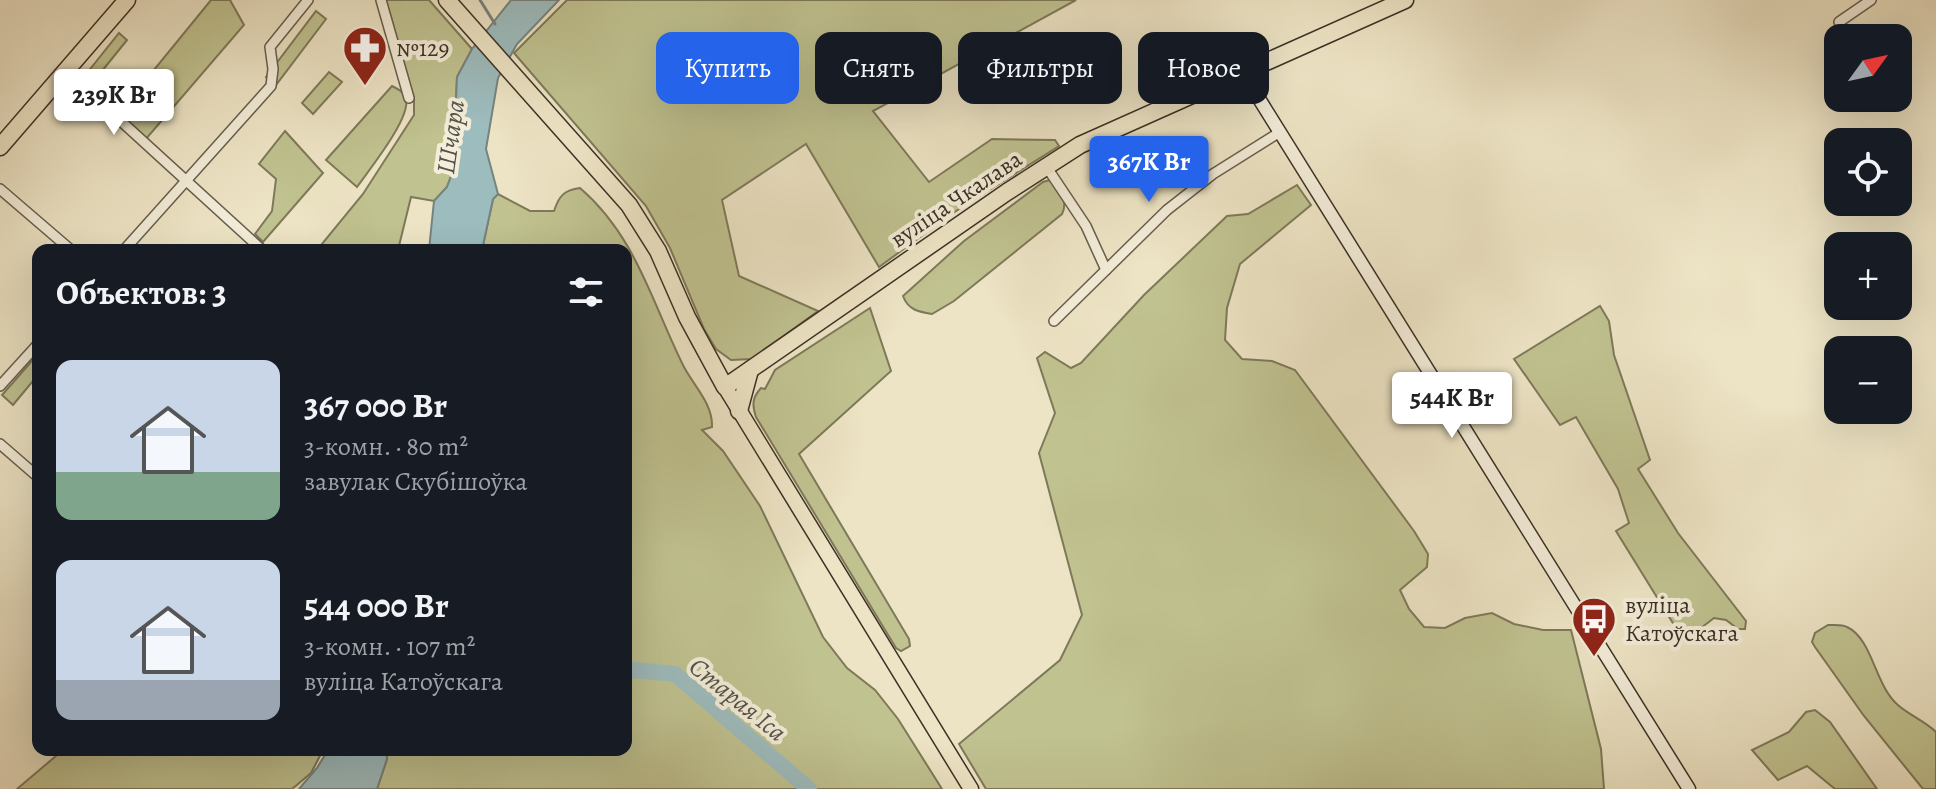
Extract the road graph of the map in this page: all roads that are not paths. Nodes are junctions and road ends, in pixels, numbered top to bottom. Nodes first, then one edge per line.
1 (127, 0) edge
2 (308, 0) edge
3 (381, 0) edge
4 (1405, 0) edge
5 (1871, 0) edge
6 (451, 5) edge
7 (1839, 22) dead end
8 (1269, 61) edge
9 (66, 71) junction
10 (409, 98) dead end
11 (1172, 104) edge
12 (1262, 104) edge
13 (1280, 132) junction
14 (0, 147) edge
15 (1046, 166) junction
16 (185, 179) junction
17 (0, 189) edge
18 (64, 244) edge
19 (129, 244) edge
20 (256, 244) edge
21 (1106, 270) junction
22 (1054, 321) dead end
23 (32, 351) edge
24 (708, 357) junction
25 (750, 370) junction
26 (0, 386) edge
27 (725, 387) junction
28 (739, 411) junction
29 (0, 444) edge
30 (32, 472) edge
31 (971, 789) edge
32 (1689, 789) edge

1 - 9 highway
2 - 16 street
3 - 10 street
4 - 8 highway, вуліца Чкалава
5 - 7 street
6 - 24 highway
9 - 14 highway
9 - 16 street
11 - 15 highway, вуліца Чкалава
12 - 13 main road
13 - 21 street
13 - 32 main road
15 - 21 street
15 - 25 highway, вуліца Чкалава
16 - 19 street
16 - 20 street
17 - 18 street
21 - 22 street
23 - 26 street
24 - 25 highway
24 - 27 highway
25 - 27 highway, вуліца Чкалава
25 - 28 highway
27 - 28 main road
28 - 31 main road
29 - 30 street

